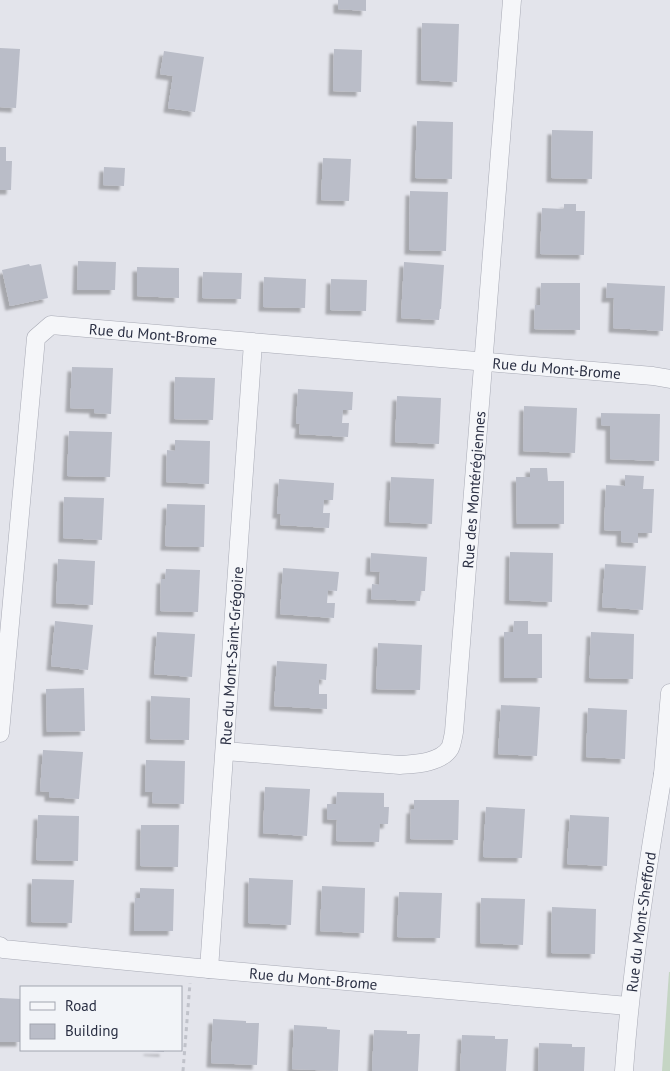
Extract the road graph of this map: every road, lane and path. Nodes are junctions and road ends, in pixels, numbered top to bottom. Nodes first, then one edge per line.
1 (512, 0) edge
2 (253, 343) junction
3 (484, 363) junction
4 (670, 379) edge
5 (670, 693) edge
6 (0, 733) edge
7 (225, 751) junction
8 (667, 774) edge
9 (0, 946) edge
10 (191, 967) junction
11 (209, 969) junction
12 (628, 1006) junction
13 (183, 1071) edge
14 (624, 1071) edge

1 - 3 street, Rue des Montérégiennes
2 - 3 street, Rue du Mont-Brome
2 - 6 street, Rue du Mont-Brome
2 - 7 street, Rue du Mont-Saint-Grégoire
3 - 4 street, Rue du Mont-Brome
3 - 7 street, Rue des Montérégiennes
5 - 8 street
7 - 11 street, Rue du Mont-Saint-Grégoire
8 - 12 street, Rue du Mont-Shefford
9 - 10 street, Rue du Mont-Brome
10 - 11 street, Rue du Mont-Brome
10 - 13 path
11 - 12 street, Rue du Mont-Brome
12 - 14 street, Rue du Mont-Shefford

